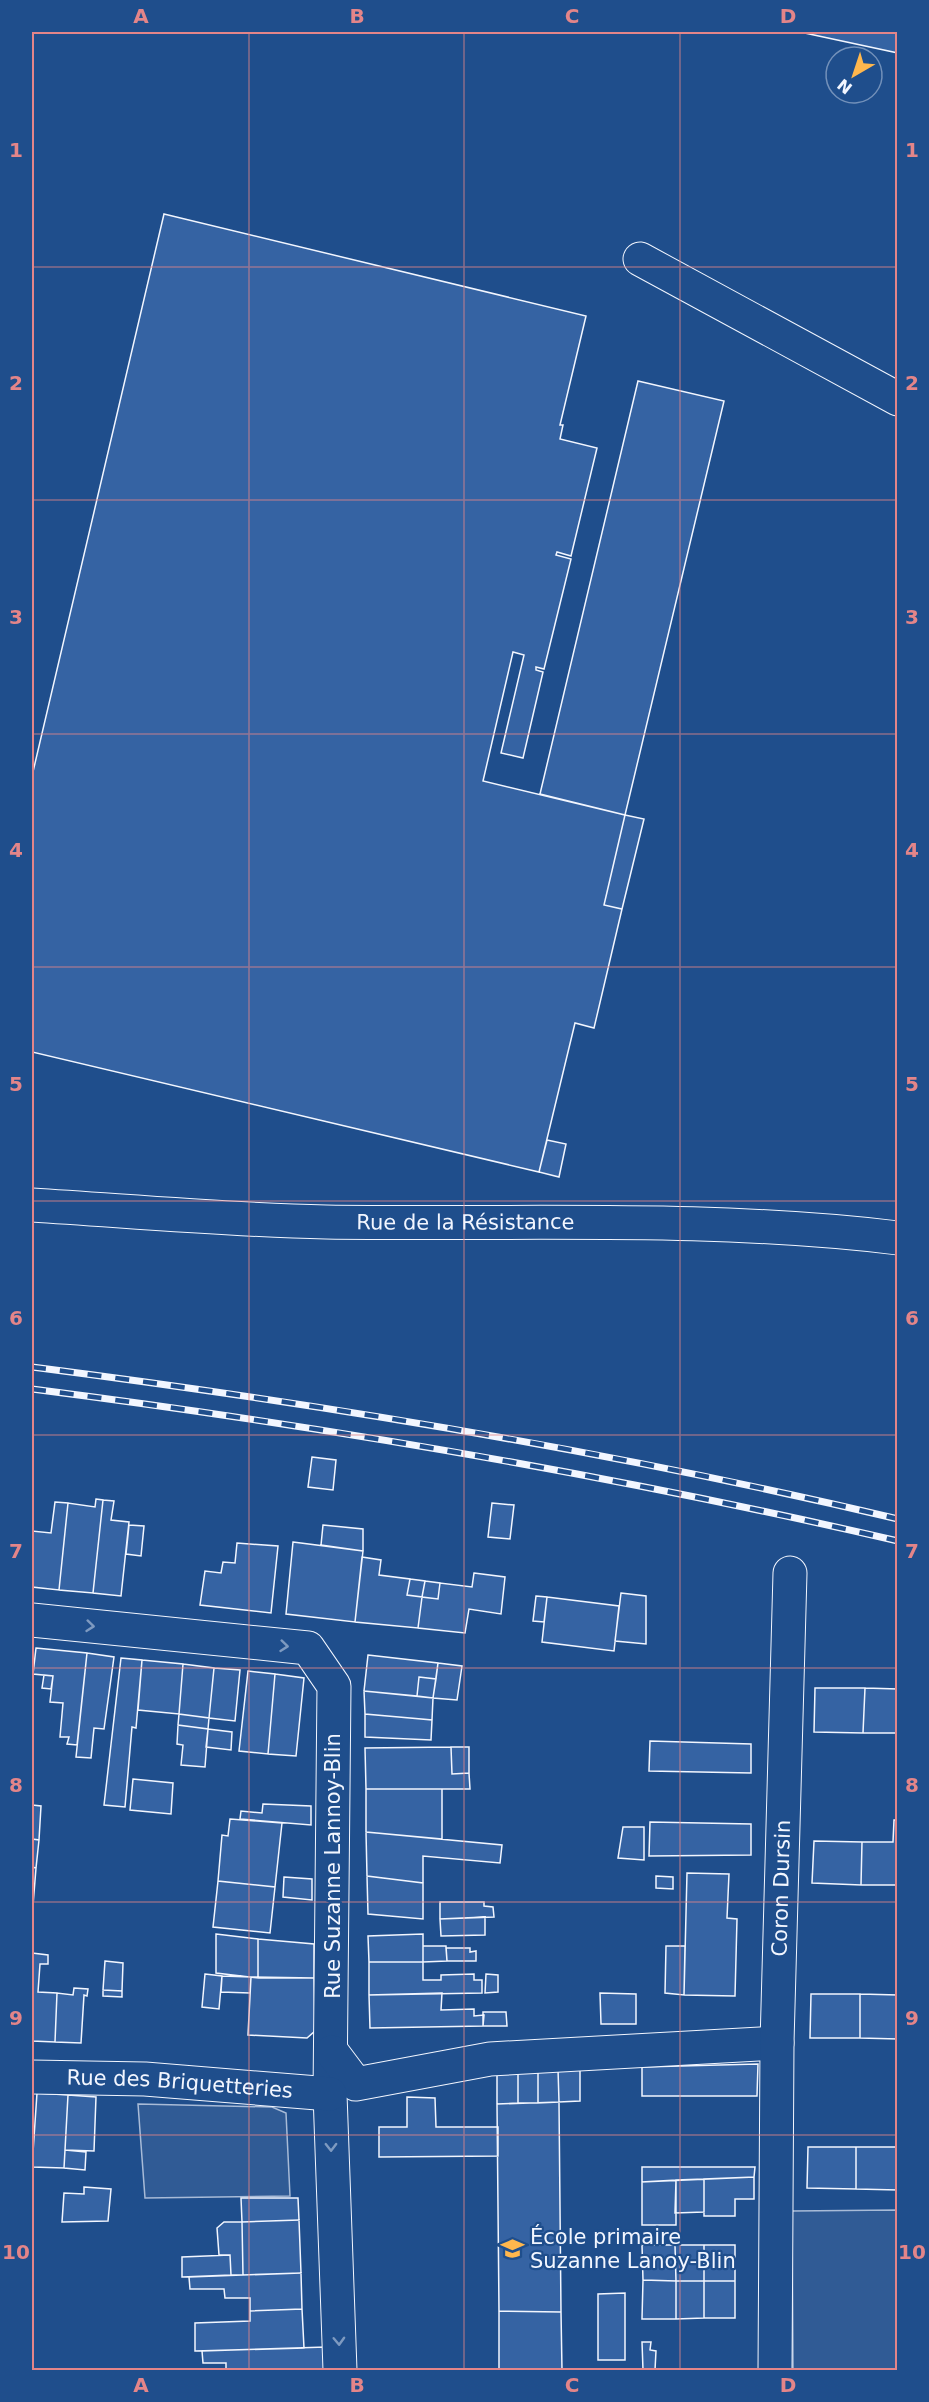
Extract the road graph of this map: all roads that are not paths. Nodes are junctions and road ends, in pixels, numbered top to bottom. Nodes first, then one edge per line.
1 (640, 259) dead end
2 (897, 399) edge
3 (32, 1205) edge
4 (897, 1238) edge
5 (790, 1573) dead end
6 (32, 1620) edge
7 (777, 2043) junction
8 (332, 2052) junction
9 (32, 2077) edge
10 (330, 2094) junction
11 (340, 2370) edge
12 (775, 2370) edge

1 - 2 street
3 - 4 street, Rue de la Résistance
5 - 7 street, Coron Dursin
6 -> 8 street, Rue Suzanne Lannoy-Blin
7 - 8 street
7 - 12 street, Coron Dursin
8 - 10 street, Rue Suzanne Lannoy-Blin
9 - 10 street, Rue des Briquetteries
10 -> 11 street, Rue Suzanne Lannoy-Blin

